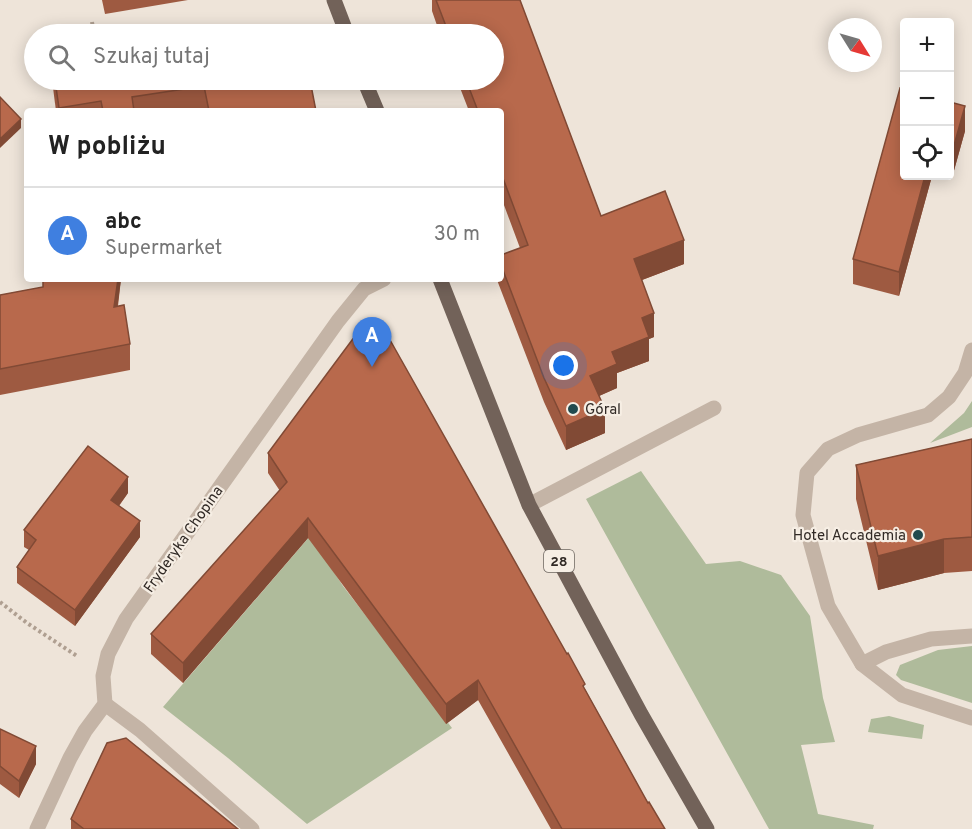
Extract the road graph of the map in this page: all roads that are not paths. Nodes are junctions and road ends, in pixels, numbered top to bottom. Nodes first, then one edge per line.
1 (334, 0) edge
2 (343, 24) edge
3 (368, 90) edge
4 (376, 108) edge
5 (378, 282) edge
6 (441, 282) edge
7 (972, 350) edge
8 (714, 408) dead end
9 (529, 505) junction
10 (972, 636) edge
11 (862, 664) junction
12 (105, 705) junction
13 (972, 718) edge
14 (37, 829) edge
15 (252, 829) edge
16 (707, 829) edge

1 - 2 main road
3 - 4 main road
5 - 12 street, Fryderyka Chopina
6 - 9 main road, 28
7 - 11 street
8 - 9 street
9 - 16 main road, 28
10 - 11 street
11 - 13 street
12 - 14 street
12 - 15 street

